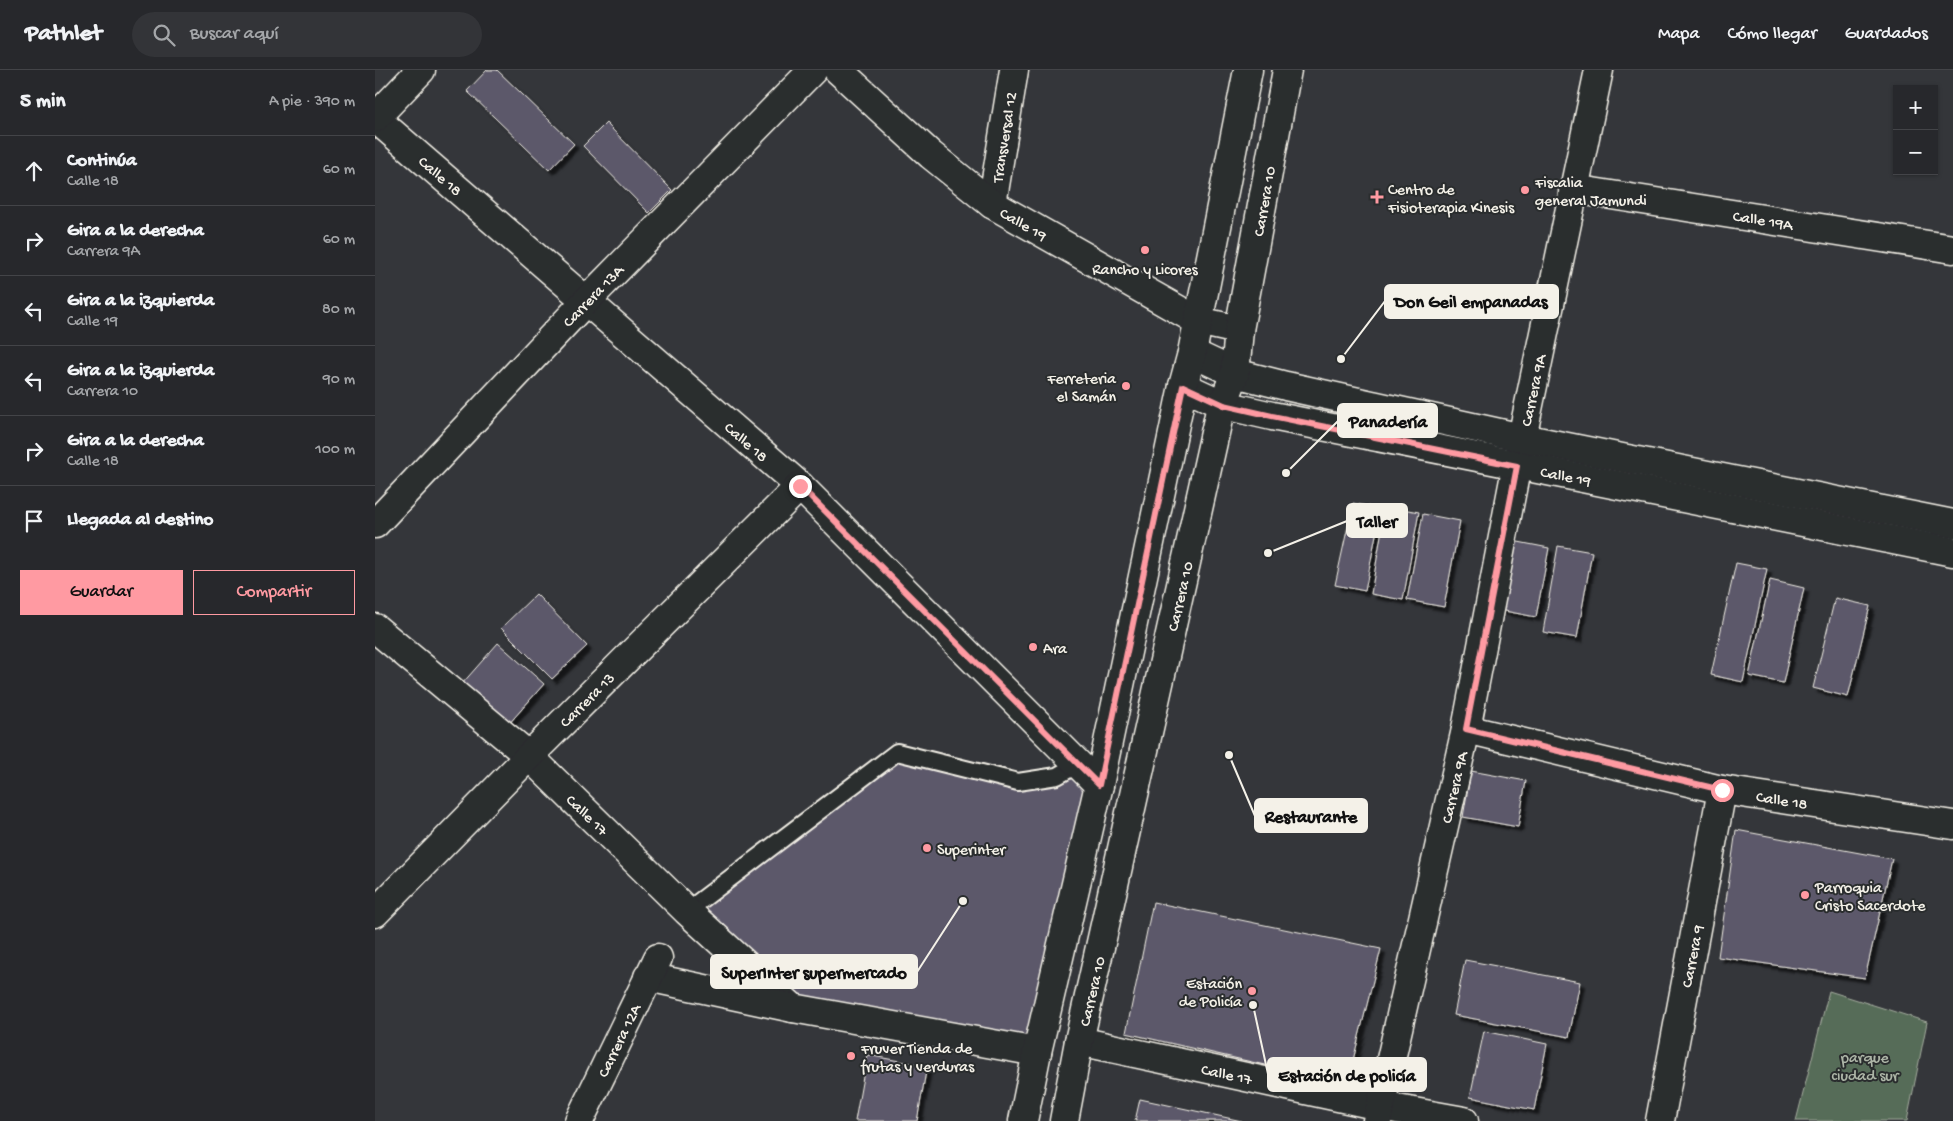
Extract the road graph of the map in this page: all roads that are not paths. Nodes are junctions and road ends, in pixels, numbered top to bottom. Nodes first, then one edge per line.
1 (421, 70) edge
2 (813, 70) edge
3 (838, 70) edge
4 (1013, 70) edge
5 (1248, 70) edge
6 (1287, 70) edge
7 (1599, 70) edge
8 (375, 118) edge
9 (1573, 189) junction
10 (992, 204) junction
11 (1953, 249) edge
12 (586, 301) junction
13 (1198, 321) junction
14 (1239, 330) junction
15 (1192, 353) junction
16 (1235, 373) junction
17 (1183, 386) junction
18 (1224, 405) junction
19 (1522, 438) junction
20 (1517, 466) junction
21 (800, 486) junction
22 (375, 524) edge
23 (1953, 524) edge
24 (1953, 552) edge
25 (375, 628) edge
26 (1466, 729) junction
27 (529, 756) junction
28 (1078, 764) junction
29 (1099, 785) junction
30 (1722, 790) junction
31 (1953, 825) edge
32 (687, 911) junction
33 (375, 913) edge
34 (793, 1008) junction
35 (1079, 1041) junction
36 (1037, 1052) junction
37 (1378, 1113) edge
38 (579, 1121) edge
39 (1023, 1121) edge
40 (1064, 1121) edge
41 (1464, 1121) edge
42 (1660, 1121) edge

1 - 8 street
2 - 12 street, Carrera 13A
3 - 10 street, Calle 19
4 - 10 street, Transversal 12
5 - 13 street
6 - 14 street, Carrera 10
7 - 9 street, Carrera 9A
8 - 12 street, Calle 18
9 - 11 street, Calle 19A
9 - 19 street, Carrera 9A
10 - 13 street, Calle 19
12 - 21 street, Calle 18
12 - 22 street, Carrera 13A
13 - 14 street, Calle 19
13 - 15 street
14 - 16 street, Carrera 10
15 - 16 street, Calle 19
15 - 17 street
16 - 18 street, Carrera 10
16 - 19 street, Calle 19
17 - 18 street, Calle 19
17 - 29 street
18 - 20 street, Calle 19
18 - 35 street, Carrera 10
19 - 20 street, Carrera 9A
19 - 23 street, Calle 19
20 - 24 street, Calle 19
20 - 26 street, Carrera 9A
21 - 27 street, Carrera 13
21 - 28 street, Calle 18
25 - 27 street, Calle 17
26 - 30 street, Calle 18
26 - 37 street, Carrera 9A
27 - 32 street, Calle 17
27 - 33 street, Carrera 13
28 - 29 street, Calle 18
28 - 32 lane
29 - 36 street
30 - 31 street, Calle 18
30 - 42 street, Carrera 9
32 - 34 street, Calle 17
34 - 36 street
34 - 38 street, Carrera 12A
35 - 37 street, Calle 17
35 - 40 street, Carrera 10
36 - 39 street
37 - 41 street, Calle 17

